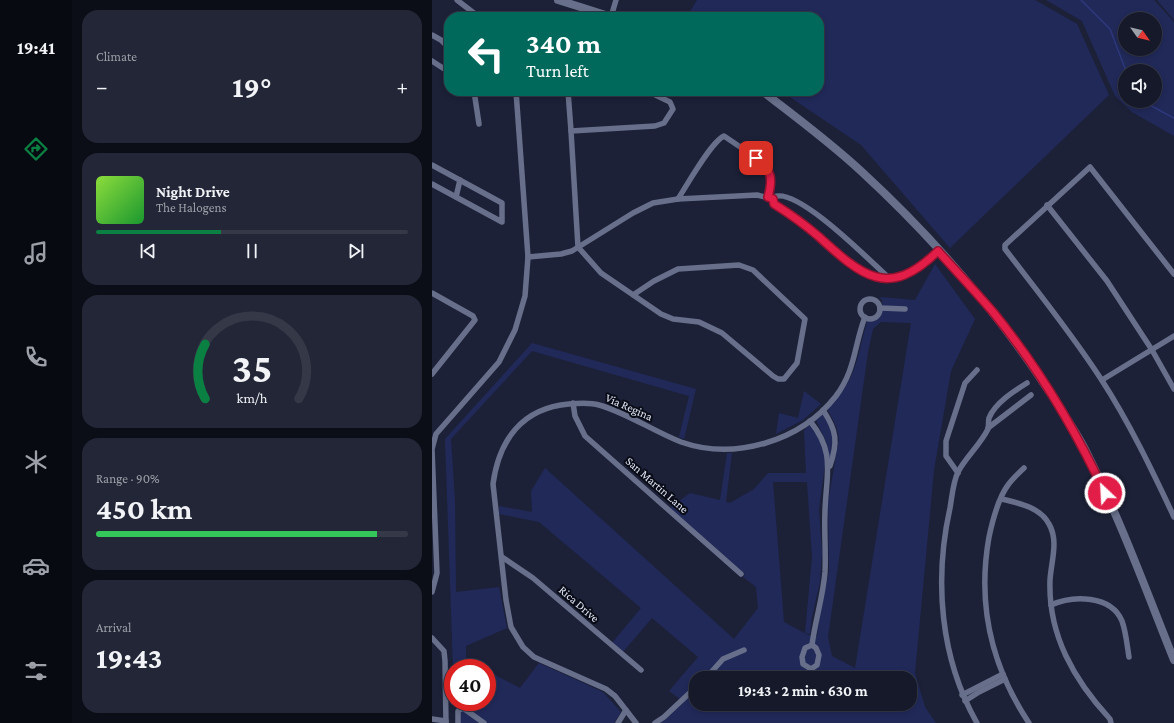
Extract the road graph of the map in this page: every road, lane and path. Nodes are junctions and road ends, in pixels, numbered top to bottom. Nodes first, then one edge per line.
1 (457, 0) edge
2 (558, 0) edge
3 (616, 0) edge
4 (473, 12) edge
5 (595, 12) edge
6 (612, 12) edge
7 (432, 35) edge
8 (444, 43) edge
9 (432, 61) edge
10 (444, 69) edge
11 (475, 96) edge
12 (516, 96) edge
13 (568, 96) edge
14 (657, 96) edge
15 (768, 96) edge
16 (479, 124) dead end
17 (571, 131) junction
18 (432, 165) edge
19 (460, 180) junction
20 (432, 184) edge
21 (456, 197) junction
22 (678, 198) junction
23 (770, 198) junction
24 (1047, 205) junction
25 (578, 247) junction
26 (938, 251) junction
27 (528, 257) junction
28 (1174, 274) edge
29 (890, 279) junction
30 (432, 293) edge
31 (633, 295) junction
32 (880, 308) junction
33 (905, 308) dead end
34 (865, 317) junction
35 (1174, 336) edge
36 (1152, 350) junction
37 (977, 370) dead end
38 (432, 374) edge
39 (1102, 380) junction
40 (1027, 383) dead end
41 (1174, 389) edge
42 (1031, 396) dead end
43 (573, 404) junction
44 (823, 410) junction
45 (810, 421) junction
46 (988, 428) junction
47 (434, 433) edge
48 (1024, 468) dead end
49 (828, 470) junction
50 (958, 473) junction
51 (1002, 499) junction
52 (1174, 517) edge
53 (502, 557) junction
54 (741, 574) dead end
55 (432, 592) edge
56 (1051, 605) junction
57 (432, 638) edge
58 (812, 645) dead end
59 (744, 650) dead end
60 (1129, 657) dead end
61 (1174, 660) edge
62 (641, 670) dead end
63 (712, 671) edge
64 (1004, 676) junction
65 (689, 694) edge
66 (962, 695) junction
67 (965, 701) junction
68 (626, 710) junction
69 (432, 719) edge
70 (446, 722) edge
71 (458, 723) edge
72 (484, 723) edge
73 (618, 723) edge
74 (636, 723) edge
75 (655, 723) edge
76 (977, 723) edge
77 (1029, 723) edge
78 (1111, 723) edge

1 - 4 street
2 - 5 street
3 - 6 street
7 - 8 street
9 - 10 street
11 - 16 street
12 - 27 street
13 - 17 street
14 - 17 street
15 - 26 street
17 - 25 street
18 - 19 street
19 - 21 street
19 - 21 street
20 - 21 street
22 - 23 street
22 - 23 street
22 - 25 street
23 - 29 street
23 - 29 street
24 - 28 street
24 - 36 street
24 - 39 street
25 - 27 street
25 - 31 street
26 - 29 street
26 - 61 street
27 - 47 street
30 - 38 street
31 - 31 street
32 - 33 street
32 - 34 street
32 - 34 street
34 - 44 street, Via Regina
35 - 36 street
36 - 39 street
36 - 41 street
37 - 50 street
39 - 52 street
40 - 46 street
42 - 46 street
43 - 45 street, Via Regina
43 - 53 street, Via Regina
43 - 54 street, San Martin Lane
44 - 45 street, Via Regina
44 - 49 street
45 - 49 street
46 - 50 street
47 - 55 street
48 - 51 street
49 - 58 street
50 - 66 street
51 - 56 street
51 - 64 street
53 - 62 street, Rica Drive
53 - 68 street, Via Regina
56 - 60 street
56 - 78 street
57 - 70 street
59 - 63 street
64 - 66 street
64 - 67 street
64 - 77 street
65 - 75 street
66 - 67 street
67 - 76 street
68 - 73 street
68 - 74 street, Via Regina
69 - 70 street
71 - 72 street

